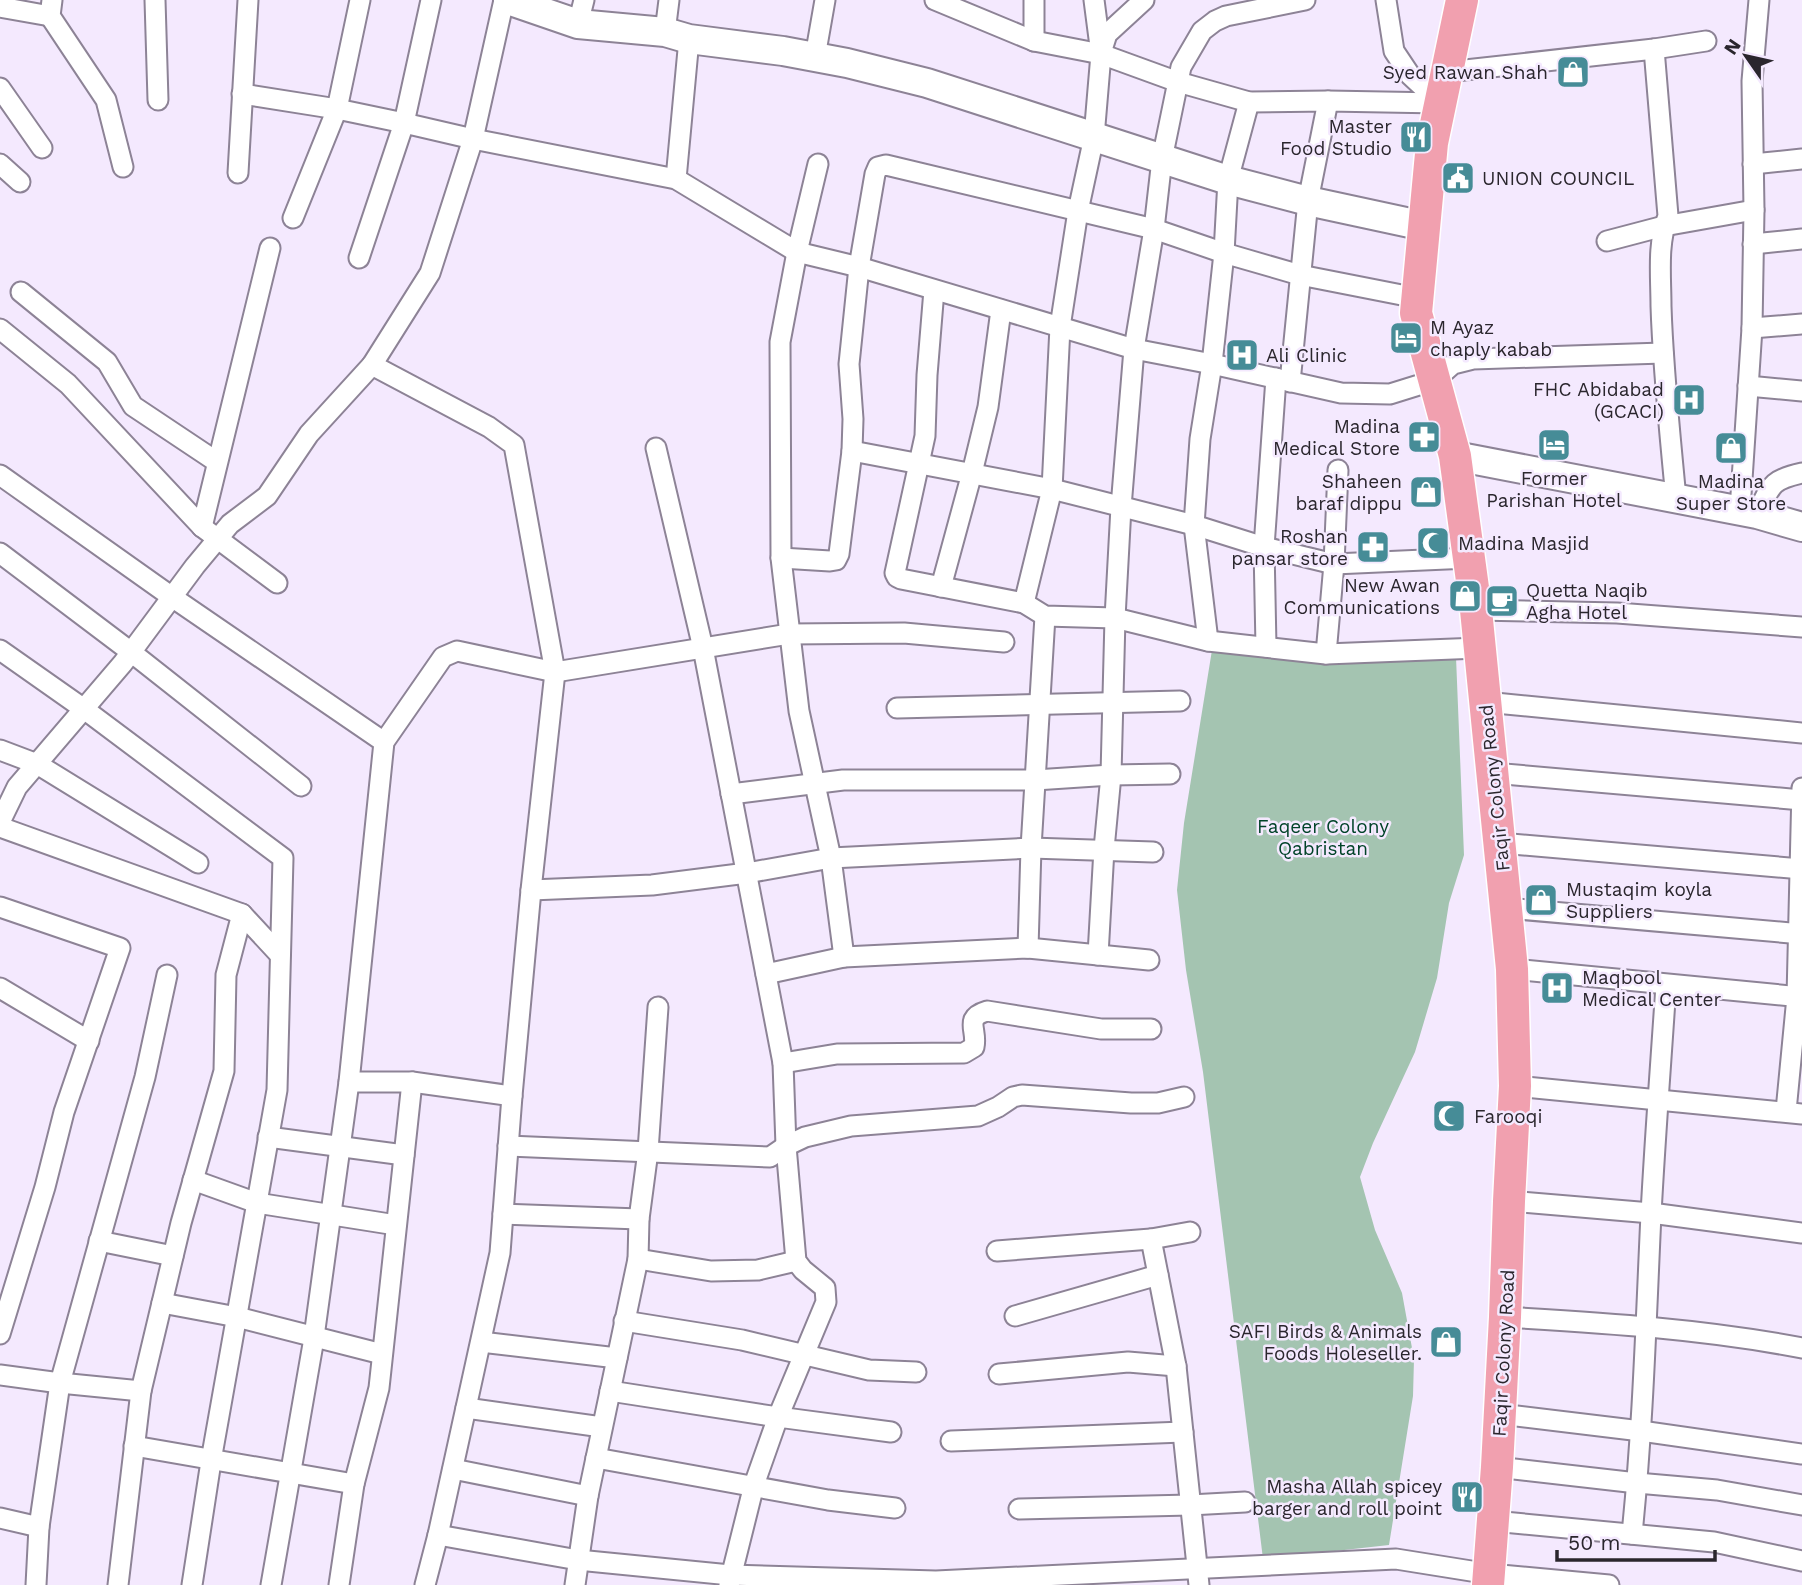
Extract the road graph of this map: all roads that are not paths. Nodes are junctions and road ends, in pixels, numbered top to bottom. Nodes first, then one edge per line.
1 (155, 0) edge
2 (247, 0) edge
3 (360, 0) edge
4 (431, 0) edge
5 (506, 0) edge
6 (669, 0) edge
7 (825, 0) edge
8 (1034, 0) edge
9 (1094, 0) edge
10 (1144, 0) edge
11 (1305, 0) edge
12 (1386, 0) edge
13 (1462, 0) edge
14 (1759, 0) edge
15 (945, 2) edge
16 (0, 7) edge
17 (51, 8) edge
18 (581, 12) edge
19 (677, 35) junction
20 (1034, 41) junction
21 (1706, 41) dead end
22 (1654, 49) junction
23 (1101, 54) junction
24 (815, 57) junction
25 (1447, 72) junction
26 (1178, 82) junction
27 (0, 88) edge
28 (242, 94) junction
29 (158, 100) dead end
30 (1328, 101) junction
31 (1249, 102) junction
32 (1440, 103) junction
33 (337, 109) junction
34 (404, 122) junction
35 (1094, 137) junction
36 (473, 139) junction
37 (42, 148) dead end
38 (1162, 159) junction
39 (1802, 159) edge
40 (0, 164) edge
41 (818, 164) dead end
42 (1754, 164) junction
43 (122, 167) dead end
44 (238, 173) dead end
45 (676, 178) junction
46 (1228, 180) junction
47 (20, 182) dead end
48 (1308, 201) junction
49 (1754, 210) junction
50 (1078, 211) junction
51 (293, 218) dead end
52 (1424, 226) junction
53 (1664, 226) junction
54 (1154, 229) junction
55 (1802, 239) edge
56 (1607, 241) dead end
57 (1754, 244) junction
58 (270, 248) dead end
59 (797, 252) junction
60 (1224, 253) junction
61 (359, 258) dead end
62 (859, 267) junction
63 (1300, 275) junction
64 (934, 290) junction
65 (21, 292) dead end
66 (1417, 298) junction
67 (1002, 310) junction
68 (1802, 324) edge
69 (1060, 327) junction
70 (1752, 328) junction
71 (0, 329) edge
72 (1134, 349) junction
73 (1663, 353) junction
74 (1212, 364) junction
75 (372, 365) junction
76 (1283, 380) junction
77 (1435, 380) junction
78 (1748, 386) junction
79 (1802, 391) edge
80 (656, 448) dead end
81 (852, 451) junction
82 (1455, 456) junction
83 (217, 462) junction
84 (920, 464) junction
85 (1338, 470) dead end
86 (972, 473) junction
87 (1802, 473) edge
88 (0, 475) edge
89 (1052, 489) junction
90 (1676, 499) junction
91 (1121, 507) junction
92 (1748, 512) junction
93 (1194, 525) junction
94 (1802, 527) edge
95 (209, 533) junction
96 (1264, 547) junction
97 (0, 553) edge
98 (781, 558) junction
99 (1469, 558) junction
100 (1334, 564) junction
101 (277, 583) dead end
102 (940, 587) junction
103 (172, 597) junction
104 (1024, 603) junction
105 (1476, 610) junction
106 (1045, 616) junction
107 (1115, 618) junction
108 (1802, 627) edge
109 (789, 635) junction
110 (1208, 641) junction
111 (1004, 642) dead end
112 (1266, 647) junction
113 (703, 648) junction
114 (1479, 648) junction
115 (0, 650) edge
116 (131, 652) junction
117 (1326, 654) junction
118 (555, 672) junction
119 (1180, 701) dead end
120 (1485, 702) junction
121 (1040, 704) junction
122 (1112, 704) junction
123 (897, 708) dead end
124 (83, 709) junction
125 (1802, 733) edge
126 (384, 742) junction
127 (0, 750) edge
128 (37, 764) junction
129 (1493, 773) junction
130 (1170, 774) dead end
131 (1111, 775) junction
132 (1035, 780) junction
133 (815, 785) junction
134 (301, 786) dead end
135 (1802, 788) edge
136 (731, 794) junction
137 (1802, 800) edge
138 (0, 822) edge
139 (0, 827) edge
140 (1500, 843) junction
141 (1031, 848) junction
142 (1104, 849) junction
143 (1153, 852) dead end
144 (831, 858) junction
145 (198, 863) dead end
146 (1800, 869) edge
147 (747, 873) junction
148 (531, 890) junction
149 (0, 907) edge
150 (1506, 908) junction
151 (242, 914) junction
152 (1800, 934) edge
153 (1028, 948) junction
154 (1098, 955) junction
155 (280, 956) junction
156 (844, 957) junction
157 (1149, 960) dead end
158 (1512, 969) junction
159 (766, 974) junction
160 (167, 975) dead end
161 (1666, 985) junction
162 (0, 988) edge
163 (1800, 997) edge
164 (658, 1007) dead end
165 (1151, 1029) dead end
166 (89, 1041) junction
167 (783, 1063) junction
168 (349, 1082) junction
169 (412, 1082) junction
170 (1515, 1086) junction
171 (512, 1096) junction
172 (1184, 1097) dead end
173 (1658, 1100) junction
174 (1794, 1113) edge
175 (268, 1138) junction
176 (508, 1146) junction
177 (786, 1146) junction
178 (340, 1147) junction
179 (649, 1151) junction
180 (404, 1155) junction
181 (193, 1180) junction
182 (1509, 1200) junction
183 (257, 1203) junction
184 (1651, 1213) junction
185 (503, 1214) junction
186 (331, 1215) junction
187 (639, 1219) junction
188 (396, 1225) junction
189 (1190, 1232) dead end
190 (1802, 1233) edge
191 (1151, 1239) junction
192 (99, 1241) junction
193 (997, 1251) dead end
194 (173, 1256) junction
195 (638, 1259) junction
196 (796, 1261) junction
197 (1158, 1275) junction
198 (162, 1303) junction
199 (1014, 1316) dead end
200 (237, 1317) junction
201 (1506, 1317) junction
202 (624, 1321) junction
203 (1647, 1326) junction
204 (0, 1334) edge
205 (314, 1337) junction
206 (481, 1342) junction
207 (1802, 1348) edge
208 (382, 1354) junction
209 (804, 1354) junction
210 (617, 1358) junction
211 (1176, 1366) junction
212 (916, 1372) dead end
213 (999, 1374) dead end
214 (0, 1376) edge
215 (60, 1384) junction
216 (141, 1391) junction
217 (610, 1391) junction
218 (466, 1408) junction
219 (1500, 1414) junction
220 (778, 1417) junction
221 (602, 1427) junction
222 (1641, 1431) junction
223 (891, 1432) dead end
224 (1183, 1432) junction
225 (951, 1441) dead end
226 (134, 1446) junction
227 (1802, 1454) edge
228 (596, 1458) junction
229 (212, 1459) junction
230 (1497, 1467) junction
231 (453, 1469) junction
232 (291, 1473) junction
233 (1637, 1483) junction
234 (354, 1485) junction
235 (754, 1485) junction
236 (588, 1496) junction
237 (1245, 1502) dead end
238 (1190, 1505) junction
239 (1802, 1505) edge
240 (895, 1508) dead end
241 (1019, 1509) dead end
242 (0, 1518) edge
243 (1493, 1521) junction
244 (39, 1527) junction
245 (1632, 1534) junction
246 (438, 1535) junction
247 (578, 1560) junction
248 (1802, 1561) edge
249 (1198, 1577) edge
250 (729, 1580) edge
251 (1489, 1580) edge
252 (936, 1583) edge
253 (36, 1585) edge
254 (118, 1585) edge
255 (192, 1585) edge
256 (271, 1585) edge
257 (339, 1585) edge
258 (425, 1585) edge
259 (575, 1585) edge
260 (1609, 1585) edge

1 - 29 street
2 - 28 street
3 - 33 street
4 - 34 street
5 - 18 main road
5 - 36 street
6 - 19 street
7 - 24 street
8 - 20 street
9 - 23 street
10 - 23 street
11 - 26 street
12 - 32 street
13 - 25 main road, Faqir Colony Road
14 - 42 street
15 - 20 street
16 - 17 street
17 - 43 street
18 - 19 main road
19 - 24 main road
19 - 45 street
20 - 23 street
21 - 22 street
22 - 25 street
22 - 53 street
23 - 26 street
23 - 35 street
24 - 35 main road
25 - 32 main road, Faqir Colony Road
26 - 31 street
26 - 38 street
27 - 37 street
28 - 33 street
28 - 44 street
30 - 31 street
30 - 32 street
30 - 48 street
31 - 46 street
32 - 52 main road, Faqir Colony Road
33 - 34 street
33 - 51 street
34 - 36 street
34 - 61 street
35 - 38 main road
35 - 50 street
36 - 45 street
36 - 75 street
38 - 46 main road
38 - 54 street
39 - 42 street
40 - 47 street
41 - 59 street
42 - 49 street
45 - 59 street
46 - 48 main road
46 - 60 street
48 - 52 main road
48 - 63 street
49 - 53 street
49 - 57 street
50 - 54 street
50 - 62 street
50 - 69 street
52 - 66 main road, Faqir Colony Road
53 - 56 street
53 - 73 street
54 - 60 street
54 - 72 street
55 - 57 street
57 - 70 street
58 - 83 street
59 - 62 street
59 - 98 street
60 - 63 street
60 - 74 street
62 - 64 street
62 - 81 street
63 - 66 street
63 - 76 street
64 - 67 street
64 - 84 street
65 - 83 street
66 - 77 main road, Faqir Colony Road
67 - 69 street
67 - 86 street
68 - 70 street
69 - 72 street
69 - 89 street
70 - 78 street
71 - 95 street
72 - 74 street
72 - 91 street
73 - 77 street
73 - 90 street
74 - 76 street
74 - 93 street
75 - 95 street
75 - 118 street
76 - 77 street
76 - 96 street
77 - 82 main road, Faqir Colony Road
78 - 79 street
78 - 92 street
80 - 113 street
81 - 84 street
81 - 98 street
82 - 90 main road
82 - 99 main road, Faqir Colony Road
83 - 95 street
84 - 86 street
84 - 102 street
85 - 100 street
86 - 89 street
86 - 102 street
87 - 92 street
88 - 103 street
89 - 91 street
89 - 104 street
90 - 92 main road
91 - 93 street
91 - 107 street
92 - 94 main road
93 - 96 street
93 - 110 street
95 - 101 street
95 - 103 street
96 - 100 street
96 - 112 street
97 - 116 street
98 - 109 street
99 - 100 street
99 - 105 main road, Faqir Colony Road
100 - 117 street
102 - 104 street
103 - 116 street
103 - 126 street
104 - 106 street
105 - 108 street
105 - 114 main road, Faqir Colony Road
106 - 107 street
106 - 121 street
107 - 110 street
107 - 122 street
109 - 111 street
109 - 113 street
109 - 133 street
110 - 112 street
112 - 117 street
113 - 118 street
113 - 136 street
114 - 117 street
114 - 120 main road, Faqir Colony Road
115 - 124 street
116 - 124 street
116 - 134 street
118 - 126 street
118 - 148 street
119 - 122 street
120 - 125 street
120 - 129 main road, Faqir Colony Road
121 - 122 street
121 - 123 street
121 - 132 street
122 - 131 street
124 - 128 street
124 - 155 street
126 - 168 street
127 - 128 street
128 - 138 street
128 - 145 street
129 - 137 street
129 - 140 main road, Faqir Colony Road
130 - 131 street
131 - 132 street
131 - 142 street
132 - 133 street
132 - 141 street
133 - 136 street
133 - 144 street
135 - 137 street
136 - 147 street
137 - 146 street
139 - 151 street
140 - 146 street
140 - 150 main road, Faqir Colony Road
141 - 142 street
141 - 144 street
141 - 153 street
142 - 143 street
142 - 154 street
144 - 147 street
144 - 156 street
146 - 152 street
147 - 148 street
147 - 159 street
148 - 171 street
149 - 166 street
150 - 152 street
150 - 158 main road, Faqir Colony Road
151 - 155 street
151 - 181 street
152 - 163 street
153 - 154 street
153 - 156 street
154 - 157 street
155 - 175 street
156 - 159 street
158 - 161 street
158 - 170 main road, Faqir Colony Road
159 - 167 street
160 - 192 street
161 - 163 street
161 - 173 street
162 - 166 street
163 - 174 street
164 - 179 street
165 - 167 street
166 - 204 street
167 - 177 street
168 - 169 street
168 - 178 street
169 - 171 street
169 - 180 street
170 - 173 street
170 - 182 main road, Faqir Colony Road
171 - 176 street
172 - 177 street
173 - 174 street
173 - 184 street
175 - 178 street
175 - 183 street
176 - 179 street
176 - 185 street
177 - 179 street
177 - 196 street
178 - 180 street
178 - 186 street
179 - 187 street
180 - 188 street
181 - 183 street
181 - 194 street
182 - 184 street
182 - 201 main road, Faqir Colony Road
183 - 186 street
183 - 200 street
184 - 190 street
184 - 203 street
185 - 187 street
185 - 206 street
186 - 188 street
186 - 205 street
187 - 195 street
188 - 208 street
189 - 191 street
191 - 193 street
191 - 197 street
192 - 194 street
192 - 215 street
194 - 198 street
195 - 196 street
195 - 202 street
196 - 209 street
197 - 199 street
197 - 211 street
198 - 200 street
198 - 216 street
200 - 205 street
200 - 229 street
201 - 203 street
201 - 219 main road, Faqir Colony Road
202 - 209 street
202 - 210 street
203 - 207 street
203 - 222 street
205 - 208 street
205 - 232 street
206 - 210 street
206 - 218 street
208 - 234 street
209 - 212 street
209 - 220 street
210 - 217 street
211 - 213 street
211 - 224 street
214 - 215 street
215 - 216 street
215 - 244 street
216 - 226 street
217 - 220 street
217 - 221 street
218 - 221 street
218 - 231 street
219 - 222 street
219 - 230 main road, Faqir Colony Road
220 - 223 street
220 - 235 street
221 - 228 street
222 - 227 street
222 - 233 street
224 - 225 street
224 - 238 street
226 - 229 street
226 - 254 street
228 - 235 street
228 - 236 street
229 - 232 street
229 - 255 street
230 - 233 street
230 - 243 main road, Faqir Colony Road
231 - 236 street
231 - 246 street
232 - 234 street
232 - 256 street
233 - 239 street
233 - 245 street
234 - 257 street
235 - 240 street
235 - 250 street
236 - 247 street
237 - 238 street
238 - 241 street
238 - 249 street
242 - 244 street
243 - 245 street
243 - 251 main road, Faqir Colony Road
244 - 253 street
245 - 248 street
246 - 247 street
246 - 258 street
247 - 250 street
247 - 259 street
249 - 251 street
249 - 252 street
250 - 252 street
251 - 260 street

